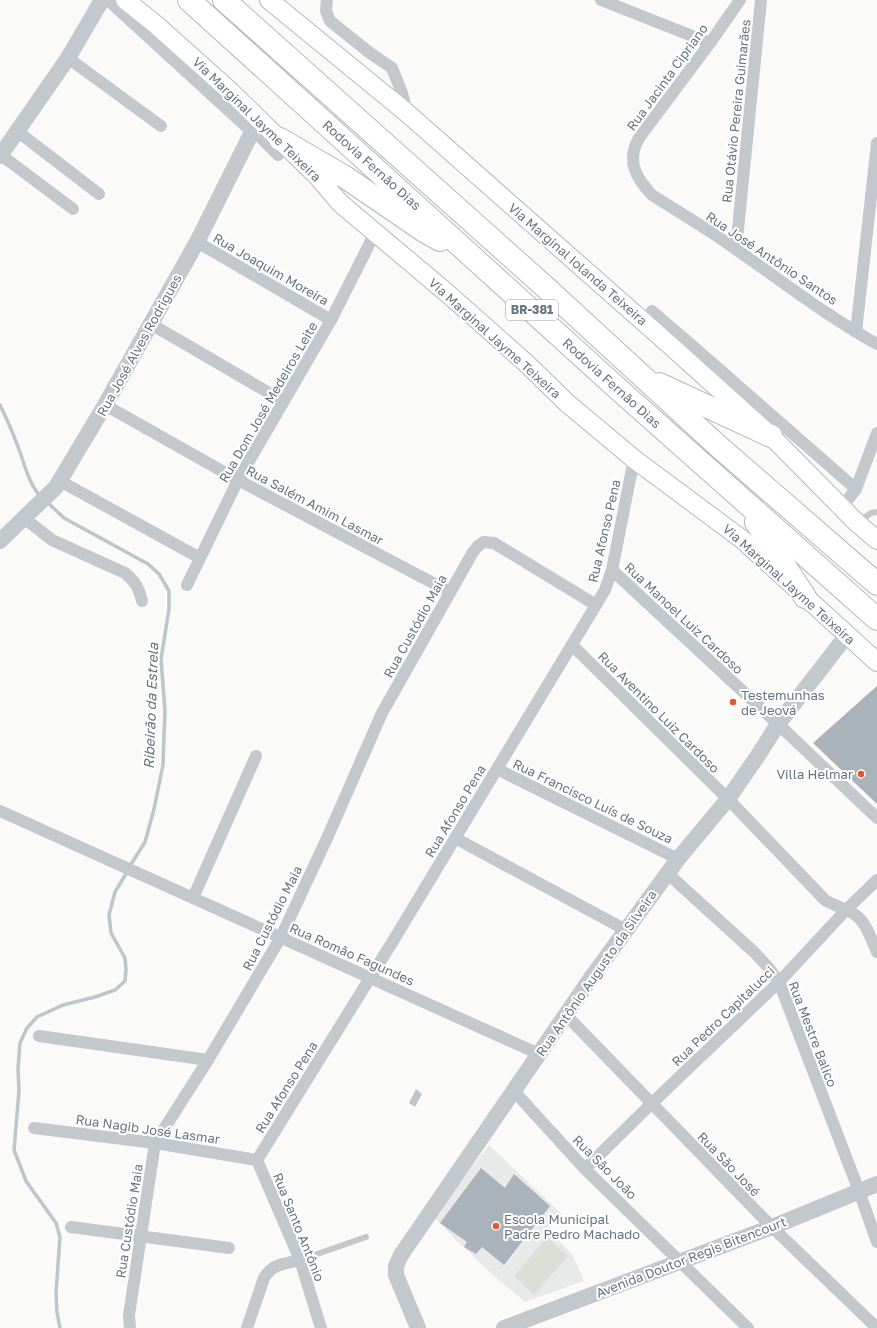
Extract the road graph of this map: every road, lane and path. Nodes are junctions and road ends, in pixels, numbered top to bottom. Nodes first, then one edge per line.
1 (102, 0) edge
2 (111, 0) edge
3 (125, 0) edge
4 (189, 0) edge
5 (224, 0) edge
6 (269, 0) edge
7 (327, 0) edge
8 (601, 0) edge
9 (740, 0) edge
10 (761, 0) edge
11 (710, 43) junction
12 (68, 58) junction
13 (407, 113) junction
14 (161, 126) dead end
15 (253, 130) junction
16 (17, 131) junction
17 (877, 143) edge
18 (279, 147) junction
19 (0, 155) edge
20 (99, 194) dead end
21 (652, 195) joint
22 (73, 209) dead end
23 (375, 233) junction
24 (197, 242) junction
25 (736, 249) junction
26 (476, 259) junction
27 (652, 311) dead end
28 (331, 320) junction
29 (151, 324) junction
30 (856, 332) junction
31 (877, 344) edge
32 (639, 374) junction
33 (284, 401) junction
34 (105, 405) junction
35 (877, 434) edge
36 (771, 436) junction
37 (634, 459) junction
38 (238, 480) junction
39 (58, 484) junction
40 (856, 489) junction
41 (742, 499) junction
42 (842, 507) junction
43 (29, 512) junction
44 (877, 512) edge
45 (857, 523) junction
46 (877, 540) edge
47 (0, 541) edge
48 (200, 558) junction
49 (612, 570) junction
50 (877, 584) edge
51 (187, 585) dead end
52 (450, 592) junction
53 (805, 597) junction
54 (142, 601) dead end
55 (596, 605) junction
56 (877, 619) edge
57 (847, 635) junction
58 (572, 645) junction
59 (877, 662) edge
60 (778, 724) junction
61 (256, 756) dead end
62 (496, 769) junction
63 (728, 799) junction
64 (0, 811) edge
65 (877, 818) edge
66 (455, 838) junction
67 (678, 859) junction
68 (667, 873) junction
69 (877, 880) edge
70 (193, 898) junction
71 (846, 910) junction
72 (626, 930) junction
73 (281, 937) junction
74 (877, 952) edge
75 (371, 977) junction
76 (779, 982) junction
77 (566, 1015) junction
78 (39, 1036) dead end
79 (539, 1054) junction
80 (208, 1060) junction
81 (513, 1090) junction
82 (651, 1104) junction
83 (34, 1128) dead end
84 (155, 1143) junction
85 (257, 1160) junction
86 (585, 1170) junction
87 (877, 1184) edge
88 (859, 1191) junction
89 (71, 1227) dead end
90 (772, 1227) junction
91 (141, 1236) junction
92 (366, 1237) dead end
93 (877, 1242) edge
94 (229, 1248) dead end
95 (300, 1260) junction
96 (680, 1261) junction
97 (130, 1328) edge
98 (247, 1328) edge
99 (321, 1328) edge
100 (418, 1328) edge
101 (504, 1328) edge
102 (748, 1328) edge
103 (877, 1328) edge

1 - 12 street
2 - 15 street
3 - 18 main road, Via Marginal Jayme Teixeira
4 - 26 highway, Rodovia Fernão Dias / BR-381
5 - 32 highway, Rodovia Fernão Dias / BR-381
6 - 13 main road, Via Marginal Iolanda Teixeira
7 - 13 street
8 - 11 street
9 - 11 street, Rua Jacinta Cipriano
10 - 25 street, Rua Otávio Pereira Guimarães
11 - 21 street, Rua Jacinta Cipriano
12 - 14 street
12 - 16 street
13 - 36 main road, Via Marginal Iolanda Teixeira
15 - 18 street
15 - 24 street, Rua José Alves Rodrigues
16 - 19 street
16 - 20 street
17 - 30 street
18 - 23 main road, Via Marginal Jayme Teixeira
18 - 26 highway
19 - 22 street
21 - 25 street, Rua José Antônio Santos
23 - 28 street, Rua Dom José Medeiros Leite
23 - 37 main road, Via Marginal Jayme Teixeira
24 - 28 street, Rua Joaquim Moreira
24 - 29 street, Rua José Alves Rodrigues
25 - 30 street, Rua José Antônio Santos
26 - 41 highway, Rodovia Fernão Dias / BR-381
27 - 40 street
28 - 33 street, Rua Dom José Medeiros Leite
29 - 33 street
29 - 34 street, Rua José Alves Rodrigues
30 - 31 street, Rua José Antônio Santos
32 - 36 highway
32 - 50 highway, Rodovia Fernão Dias / BR-381
33 - 38 street, Rua Dom José Medeiros Leite
34 - 38 street, Rua Salém Amim Lasmar
34 - 39 street, Rua José Alves Rodrigues
35 - 40 street
36 - 42 main road, Via Marginal Iolanda Teixeira
37 - 49 street, Rua Afonso Pena
37 - 53 main road, Via Marginal Jayme Teixeira
38 - 48 street, Rua Dom José Medeiros Leite
38 - 52 street, Rua Salém Amim Lasmar
39 - 43 street, Rua José Alves Rodrigues
39 - 48 street
40 - 42 street
41 - 53 highway
41 - 56 highway, Rodovia Fernão Dias / BR-381
42 - 45 main road, Via Marginal Iolanda Teixeira
43 - 47 street, Rua José Alves Rodrigues
43 - 54 street
44 - 45 lane
45 - 46 main road, Via Marginal Iolanda Teixeira
48 - 51 street, Rua Dom José Medeiros Leite
49 - 55 street, Rua Afonso Pena
49 - 60 street, Rua Manoel Luiz Cardoso
52 - 55 street, Rua Custódio Maia
52 - 73 street, Rua Custódio Maia
53 - 57 main road, Via Marginal Jayme Teixeira
55 - 58 street, Rua Afonso Pena
57 - 59 main road, Via Marginal Jayme Teixeira
57 - 60 street, Rua Antônio Augusto da Silveira
58 - 62 street, Rua Afonso Pena
58 - 63 street, Rua Aventino Luiz Cardoso
60 - 63 street, Rua Antônio Augusto da Silveira
60 - 65 street, Rua Manoel Luiz Cardoso
61 - 70 street
62 - 66 street, Rua Afonso Pena
62 - 67 street, Rua Francisco Luís de Souza
63 - 67 street, Rua Antônio Augusto da Silveira
63 - 71 street, Rua Aventino Luiz Cardoso
64 - 70 street, Rua Romão Fagundes
66 - 72 street
66 - 75 street, Rua Afonso Pena
67 - 68 street, Rua Antônio Augusto da Silveira
68 - 72 street, Rua Antônio Augusto da Silveira
68 - 76 street, Rua Mestre Balico
69 - 71 street, Rua Pedro Capitalucci
70 - 73 street, Rua Romão Fagundes
71 - 74 street, Rua Aventino Luiz Cardoso
71 - 76 street, Rua Pedro Capitalucci
72 - 77 street, Rua Antônio Augusto da Silveira
73 - 75 street, Rua Romão Fagundes
73 - 80 street, Rua Custódio Maia
75 - 79 street, Rua Romão Fagundes
75 - 85 street, Rua Afonso Pena
76 - 82 street, Rua Pedro Capitalucci
76 - 88 street, Rua Mestre Balico
77 - 79 street, Rua Antônio Augusto da Silveira
77 - 82 street, Rua São José
78 - 80 street
79 - 81 street, Rua Antônio Augusto da Silveira
80 - 84 street, Rua Custódio Maia
81 - 86 street, Rua São João
81 - 100 street, Rua Antônio Augusto da Silveira
82 - 86 street, Rua Pedro Capitalucci
82 - 90 street, Rua São José
83 - 84 street, Rua Nagib José Lasmar
84 - 85 street, Rua Nagib José Lasmar
84 - 91 street, Rua Custódio Maia
85 - 95 street, Rua Santo Antônio
86 - 96 street, Rua São João
87 - 88 street, Avenida Doutor Regis Bitencourt
88 - 90 street, Avenida Doutor Regis Bitencourt
88 - 93 street, Rua Mestre Balico
89 - 91 street
90 - 96 street, Avenida Doutor Regis Bitencourt
90 - 103 street, Rua São José
91 - 94 street
91 - 97 street, Rua Custódio Maia
92 - 95 lane
95 - 98 street
95 - 99 street, Rua Santo Antônio
96 - 101 street, Avenida Doutor Regis Bitencourt
96 - 102 street, Rua São João

